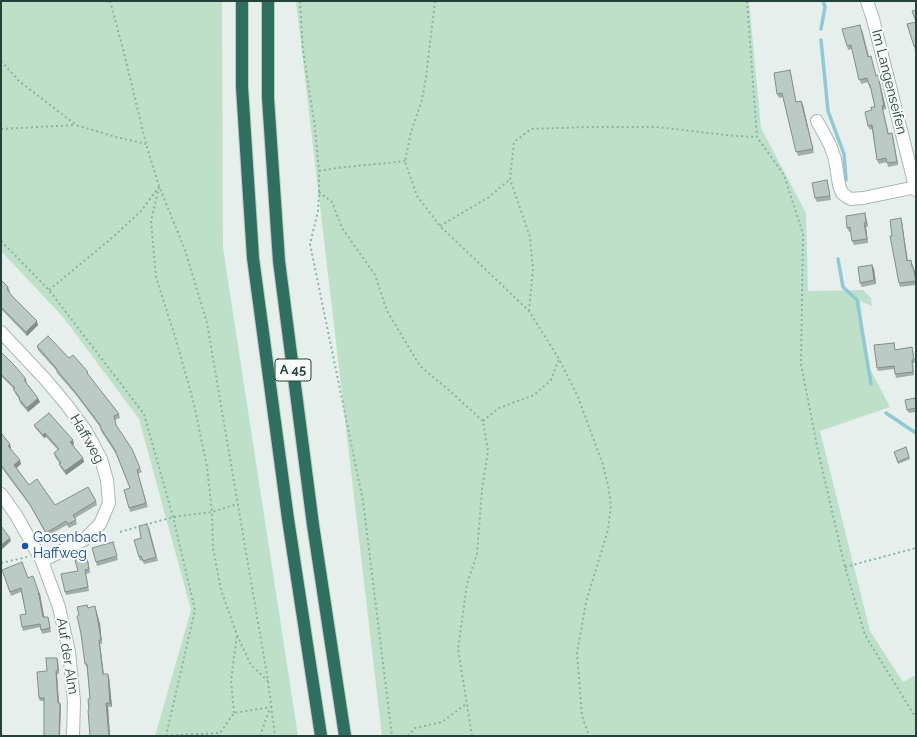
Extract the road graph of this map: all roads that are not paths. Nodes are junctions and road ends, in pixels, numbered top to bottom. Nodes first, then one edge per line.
1 (242, 1) edge
2 (268, 1) edge
3 (867, 1) edge
4 (817, 120) dead end
5 (916, 189) edge
6 (1, 332) edge
7 (1, 494) edge
8 (42, 561) junction
9 (72, 736) edge
10 (321, 736) edge
11 (345, 736) edge

1 - 10 highway, A 45
2 - 11 highway, A 45
3 - 5 street, Im Langenseifen
4 - 5 street, Im Langenseifen
6 - 8 street, Haffweg
7 - 8 street, Auf der Alm
8 - 9 street, Auf der Alm

